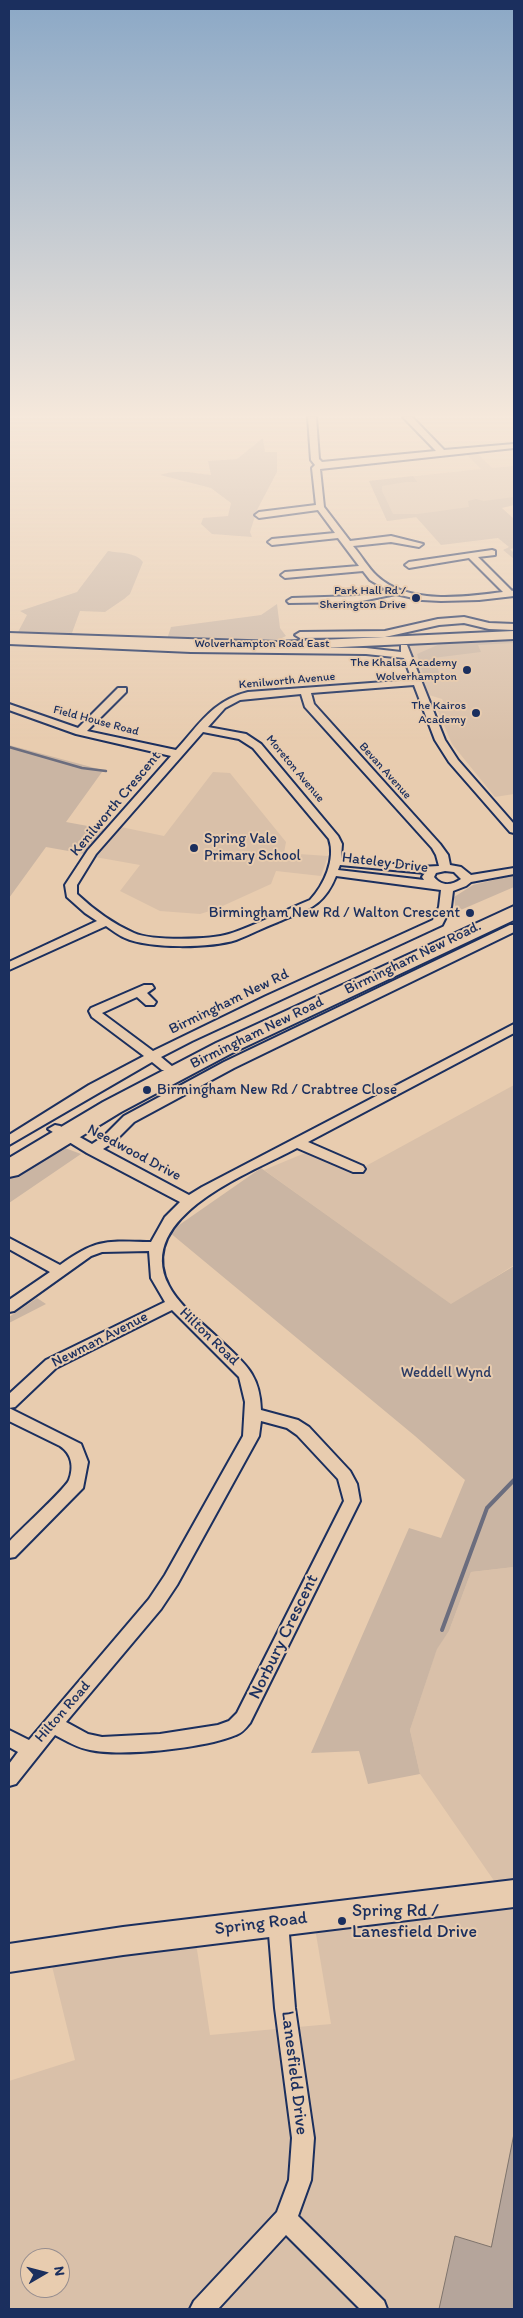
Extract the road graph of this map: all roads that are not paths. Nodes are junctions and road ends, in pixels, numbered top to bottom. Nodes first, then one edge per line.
1 (332, 525) edge
2 (338, 535) junction
3 (272, 542) dead end
4 (346, 544) junction
5 (419, 544) dead end
6 (492, 552) dead end
7 (471, 555) junction
8 (409, 565) dead end
9 (364, 568) junction
10 (285, 575) dead end
11 (395, 591) junction
12 (512, 593) edge
13 (441, 598) junction
14 (292, 601) dead end
15 (450, 620) junction
16 (514, 627) edge
17 (300, 635) dead end
18 (514, 635) edge
19 (9, 637) edge
20 (458, 639) junction
21 (9, 642) edge
22 (402, 642) junction
23 (407, 656) junction
24 (418, 682) junction
25 (122, 690) dead end
26 (305, 691) junction
27 (9, 707) edge
28 (201, 729) junction
29 (80, 732) junction
30 (178, 754) junction
31 (514, 830) edge
32 (333, 867) junction
33 (440, 869) junction
34 (514, 871) edge
35 (467, 879) junction
36 (441, 886) junction
37 (513, 915) edge
38 (105, 922) junction
39 (9, 966) edge
40 (150, 1002) dead end
41 (514, 1028) edge
42 (160, 1061) junction
43 (60, 1131) junction
44 (9, 1141) edge
45 (297, 1143) junction
46 (92, 1150) junction
47 (9, 1157) edge
48 (358, 1168) dead end
49 (9, 1169) edge
50 (189, 1201) junction
51 (9, 1243) edge
52 (156, 1247) junction
53 (61, 1272) junction
54 (174, 1303) junction
55 (9, 1307) edge
56 (9, 1403) edge
57 (9, 1414) edge
58 (255, 1414) junction
59 (9, 1552) edge
60 (53, 1724) junction
61 (9, 1738) edge
62 (30, 1750) junction
63 (9, 1778) edge
64 (514, 1893) edge
65 (278, 1922) junction
66 (9, 1958) edge
67 (286, 2219) junction
68 (202, 2309) edge
69 (376, 2309) edge

1 - 2 street
2 - 3 street
2 - 4 street
4 - 5 street
4 - 9 street
6 - 7 street
7 - 8 street
7 - 12 street
9 - 10 street
9 - 11 street
11 - 13 street
11 - 14 street
12 - 13 street
13 - 15 street
15 - 16 street
15 - 17 street
15 - 20 street
18 - 20 main road, Wolverhampton Road East
19 - 22 main road, Wolverhampton Road East
20 - 22 main road, Wolverhampton Road East
21 - 23 street, Wolverhampton Road East
22 - 23 street
23 - 24 street
24 - 26 street, Kenilworth Avenue
24 - 31 street
25 - 29 street
26 - 28 street, Kenilworth Avenue
26 - 33 street, Bevan Avenue
27 - 29 street, Field House Road
28 - 30 street, Kenilworth Crescent
28 - 32 street, Moreton Avenue
29 - 30 street, Field House Road
30 - 38 street, Kenilworth Crescent
32 - 33 street, Hateley Drive
32 - 36 street, Hateley Drive
32 - 38 street, Kenilworth Crescent
33 - 35 street
33 - 36 street, Birmingham New Rd
34 - 35 street
35 - 36 street
36 - 42 street, Birmingham New Rd
37 - 42 highway, Birmingham New Road
37 - 43 highway, Birmingham New Road
37 - 46 street, Birmingham New Road.
38 - 39 street
40 - 42 street
41 - 45 street, Hilton Road
42 - 43 highway, Birmingham New Road
42 - 44 street, Birmingham New Rd
43 - 46 street, Needwood Drive
43 - 47 highway, Birmingham New Road
43 - 49 highway, Birmingham New Road
45 - 48 street
45 - 50 street, Hilton Road
46 - 50 street, Needwood Drive
50 - 52 street, Hilton Road
51 - 53 street
52 - 53 street
52 - 54 street, Hilton Road
53 - 55 street
54 - 56 street, Newman Avenue
54 - 58 street, Hilton Road
57 - 59 street
58 - 60 street, Hilton Road
58 - 60 street, Norbury Crescent
60 - 62 street, Hilton Road
61 - 62 street
62 - 63 street, Hilton Road
64 - 65 main road, Spring Road
65 - 66 main road, Spring Road
65 - 67 street, Lanesfield Drive
67 - 68 street, Lanesfield Drive
67 - 69 street

